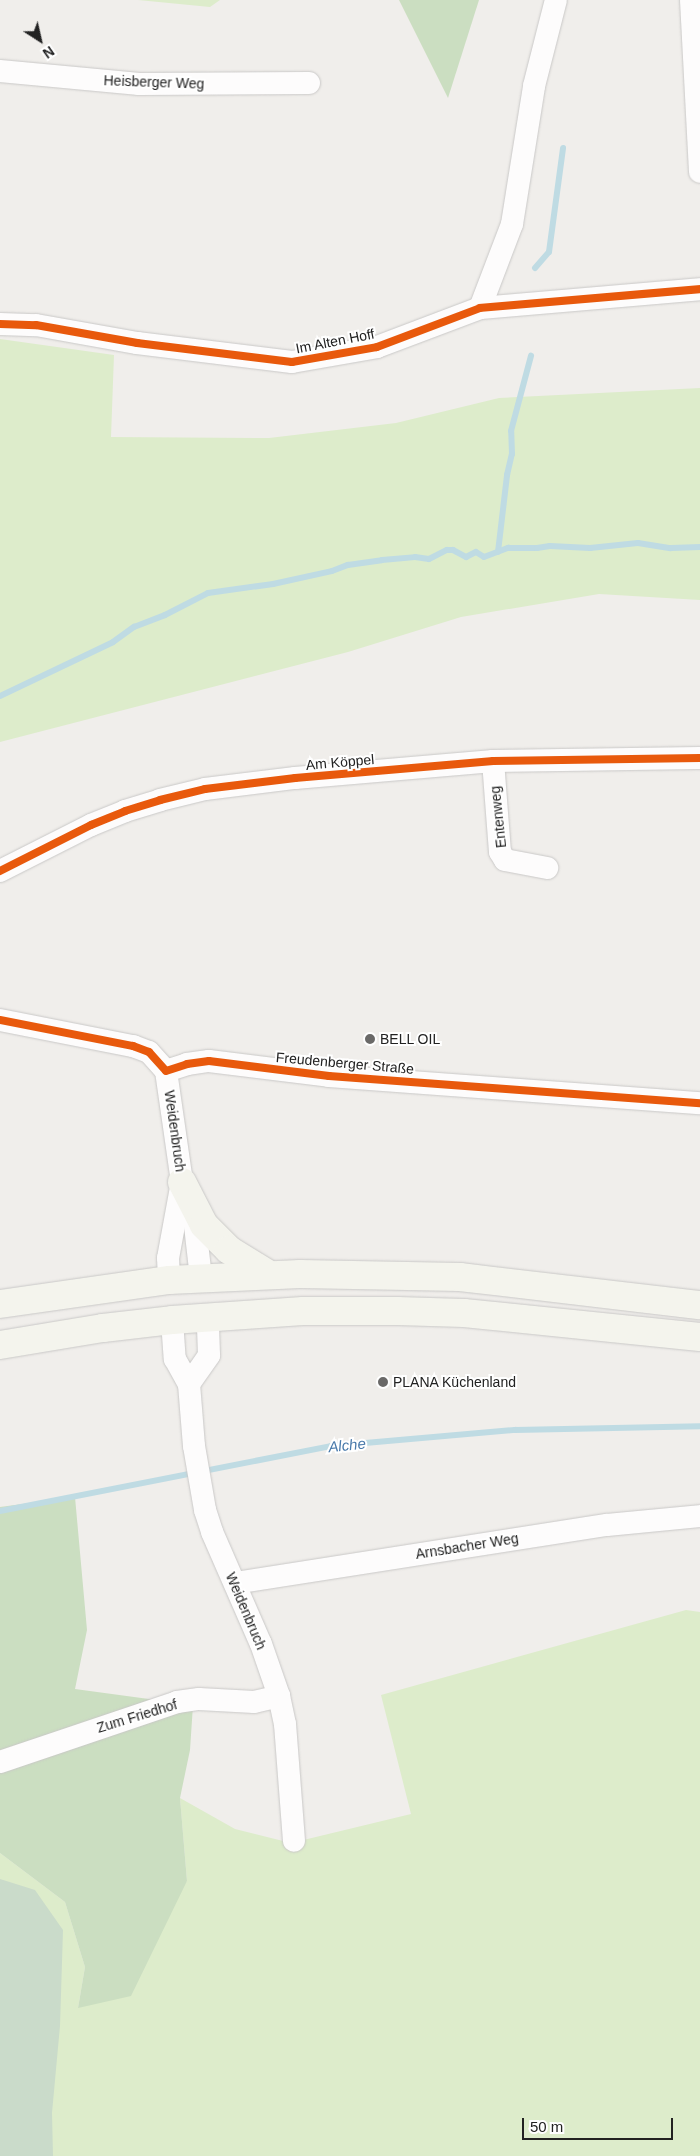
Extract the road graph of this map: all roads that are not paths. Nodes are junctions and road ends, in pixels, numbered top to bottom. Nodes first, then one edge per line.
1 (556, 0) edge
2 (691, 0) edge
3 (0, 70) edge
4 (308, 83) dead end
5 (700, 172) edge
6 (700, 289) edge
7 (480, 308) junction
8 (0, 324) edge
9 (700, 758) edge
10 (493, 760) junction
11 (548, 868) dead end
12 (0, 871) edge
13 (0, 1020) edge
14 (166, 1071) junction
15 (700, 1103) edge
16 (182, 1182) junction
17 (194, 1208) junction
18 (268, 1274) junction
19 (201, 1278) junction
20 (169, 1280) junction
21 (0, 1304) edge
22 (700, 1305) edge
23 (208, 1318) junction
24 (172, 1320) junction
25 (700, 1336) edge
26 (0, 1345) edge
27 (189, 1384) junction
28 (700, 1516) edge
29 (235, 1583) junction
30 (279, 1696) junction
31 (0, 1762) edge
32 (294, 1841) dead end

1 - 7 street
2 - 5 street
3 - 4 street, Heisberger Weg
6 - 7 street, Im Alten Hoff
7 - 8 street, Im Alten Hoff
9 - 10 street, Am Köppel
10 - 11 street, Entenweg
10 - 12 street, Am Köppel
13 - 14 street
14 - 15 street, Freudenberger Straße
14 - 16 street, Weidenbruch
16 - 17 main road
16 - 20 street, Weidenbruch
17 - 18 main road
17 - 19 street
18 - 19 main road
18 - 22 main road
19 - 20 main road
19 - 23 main road
20 - 21 main road
20 - 24 main road
23 - 24 main road
23 - 25 main road
23 - 27 street
24 - 26 main road
24 - 27 street, Weidenbruch
27 - 29 street, Weidenbruch
28 - 29 street, Arnsbacher Weg
29 - 30 street, Weidenbruch
30 - 31 street, Zum Friedhof
30 - 32 street, Weidenbruch

